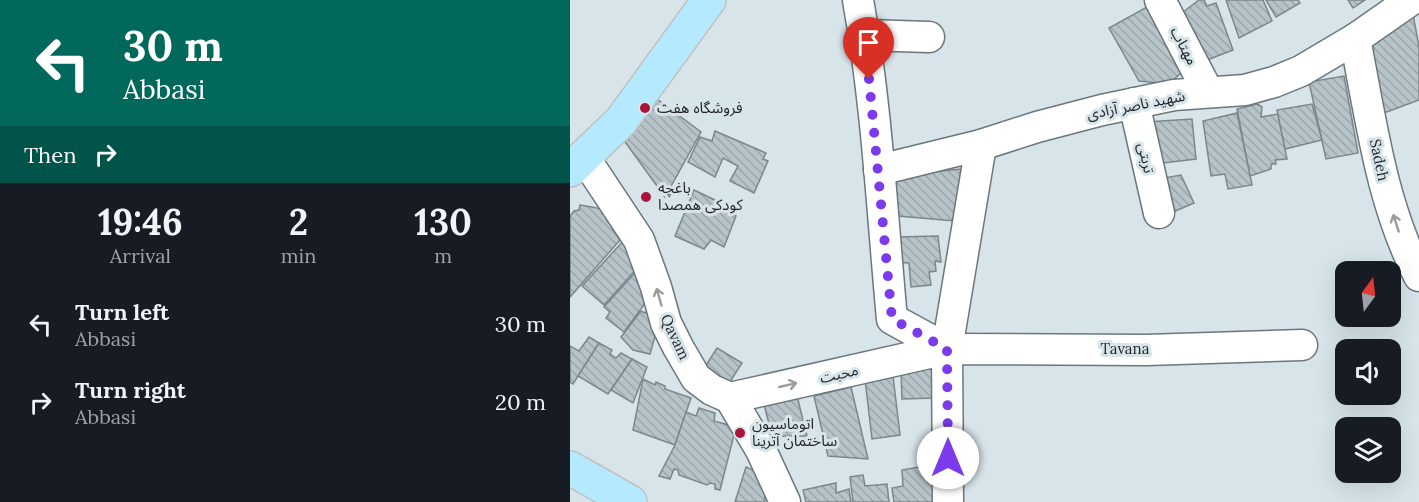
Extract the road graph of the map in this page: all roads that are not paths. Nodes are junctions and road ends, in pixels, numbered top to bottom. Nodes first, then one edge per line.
1 (709, 0) edge
2 (858, 0) edge
3 (1160, 0) edge
4 (1411, 0) edge
5 (865, 35) junction
6 (929, 37) dead end
7 (1355, 39) junction
8 (1208, 92) junction
9 (1134, 103) junction
10 (981, 145) junction
11 (577, 164) edge
12 (879, 170) junction
13 (1159, 213) dead end
14 (1419, 276) edge
15 (1302, 345) dead end
16 (947, 349) junction
17 (730, 398) junction
18 (570, 468) edge
19 (630, 502) edge
20 (785, 502) edge
21 (948, 502) edge

1 - 11 main road
2 - 5 street
3 - 8 street, مهتاب
4 - 7 street, شهید ناصر آزادی
5 - 6 street
5 - 12 street
7 - 8 street, شهید ناصر آزادی
14 -> 7 street, Sadeh
8 - 9 street, شهید ناصر آزادی
9 - 10 street, شهید ناصر آزادی
9 - 13 street, تربتی
10 - 12 street, شهید ناصر آزادی
10 - 16 street
17 -> 11 street, Qavam
12 - 16 street
15 - 16 street, Tavana
17 -> 16 street, محبت
16 - 21 street
17 - 20 street
18 - 19 main road

